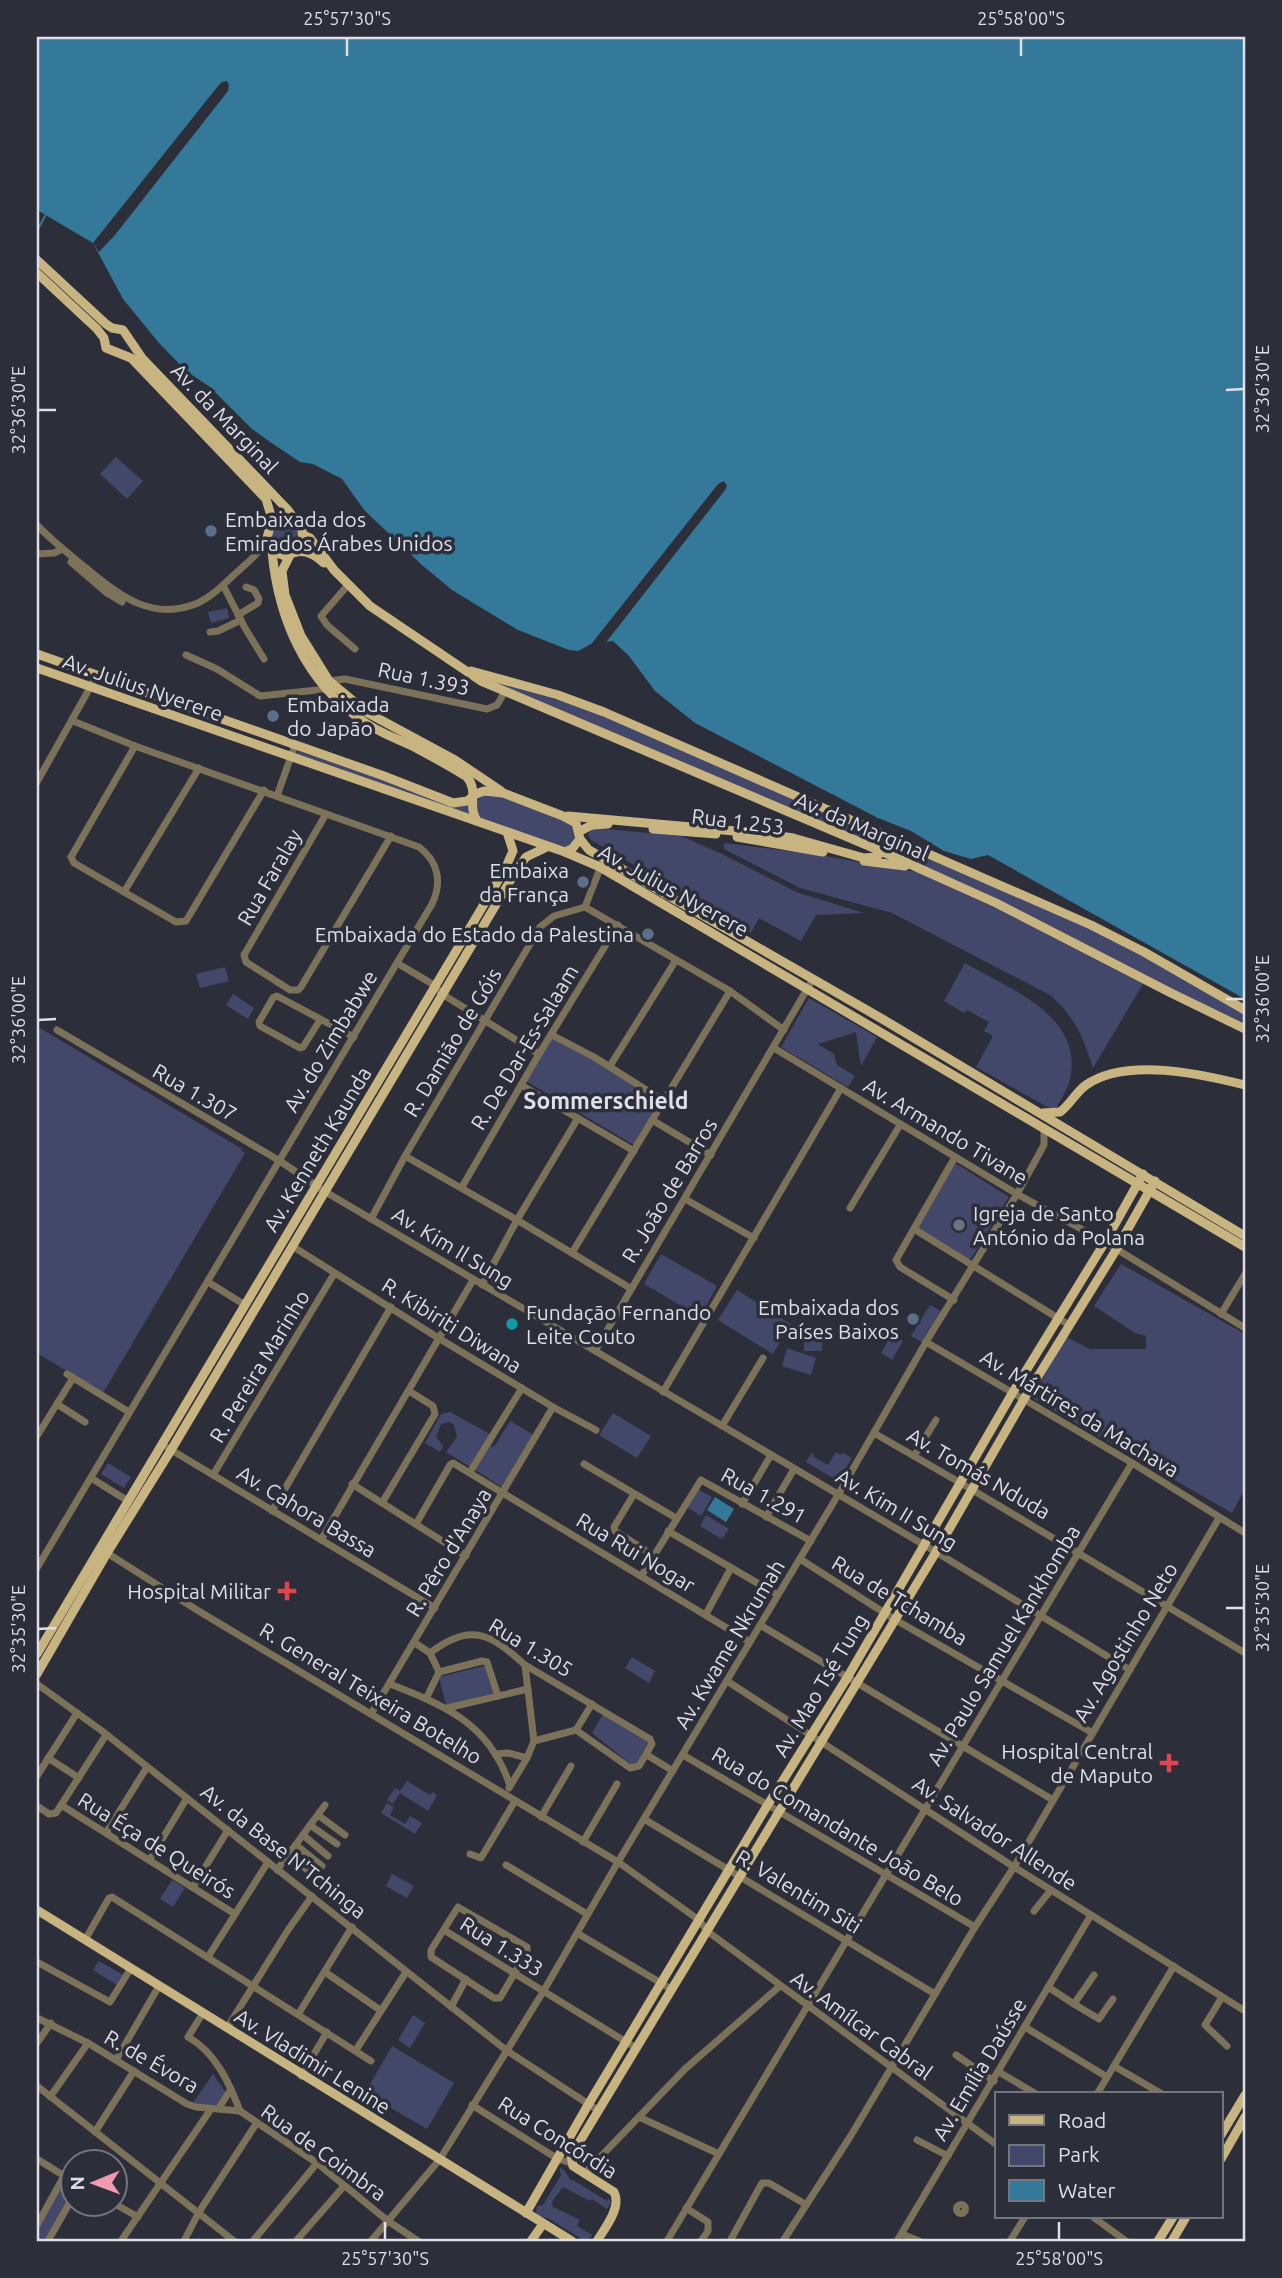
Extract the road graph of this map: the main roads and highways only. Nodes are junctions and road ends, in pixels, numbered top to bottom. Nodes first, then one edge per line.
1 (37, 260) edge
2 (37, 273) edge
3 (112, 328) junction
4 (104, 338) junction
5 (128, 340) junction
6 (113, 352) junction
7 (295, 522) junction
8 (271, 526) junction
9 (303, 535) junction
10 (270, 548) junction
11 (293, 554) junction
12 (334, 570) junction
13 (37, 654) edge
14 (37, 668) edge
15 (459, 668) junction
16 (328, 685) junction
17 (503, 793) junction
18 (473, 796) junction
19 (563, 816) junction
20 (477, 821) junction
21 (507, 832) junction
22 (580, 835) junction
23 (894, 841) junction
24 (547, 847) junction
25 (918, 851) junction
26 (565, 852) junction
27 (883, 852) junction
28 (603, 863) junction
29 (911, 866) junction
30 (810, 983) junction
31 (1245, 1010) edge
32 (884, 1020) junction
33 (1245, 1028) edge
34 (878, 1029) junction
35 (954, 1068) junction
36 (1244, 1085) edge
37 (1069, 1104) junction
38 (1023, 1109) junction
39 (1041, 1113) junction
40 (1076, 1134) junction
41 (1086, 1140) junction
42 (1080, 1149) junction
43 (1140, 1178) junction
44 (1153, 1186) junction
45 (320, 1188) junction
46 (1245, 1236) edge
47 (1245, 1247) edge
48 (143, 1485) junction
49 (37, 1654) edge
50 (37, 1674) edge
51 (37, 1910) edge
52 (1245, 2095) edge
53 (1245, 2117) edge
54 (1222, 2132) edge
55 (1222, 2157) edge
56 (571, 2163) joint
57 (526, 2213) junction
58 (1172, 2218) edge
59 (1185, 2218) edge
60 (543, 2224) junction
61 (1160, 2238) edge
62 (531, 2241) edge
63 (572, 2241) edge
64 (597, 2241) edge
65 (1172, 2241) edge

1 - 3 main road, Av. da Marginal
2 - 4 main road, Av. da Marginal
3 - 4 main road
3 - 5 main road, Av. da Marginal
4 - 6 main road, Av. da Marginal
5 - 6 main road
5 - 7 main road, Av. da Marginal
6 - 8 main road, Av. da Marginal
7 - 8 main road
7 - 9 main road, Av. da Marginal
8 - 10 main road
9 - 11 main road
9 - 12 main road, Av. da Marginal
10 - 11 main road
10 - 16 main road
11 - 12 main road
11 - 16 main road
12 - 15 main road, Av. da Marginal
13 - 18 main road, Av. Julius Nyerere
14 - 20 main road, Av. Julius Nyerere
15 - 23 main road, Av. da Marginal
15 - 27 main road, Av. da Marginal
16 - 17 main road
16 - 18 main road
17 - 18 main road, Av. Julius Nyerere
17 - 19 main road
18 - 20 main road
19 - 22 main road, Av. Julius Nyerere
19 - 27 main road
20 - 21 main road, Av. Julius Nyerere
21 - 24 main road, Av. Julius Nyerere
21 - 45 main road, Av. Kenneth Kaunda
22 - 26 main road
22 - 28 main road, Av. Julius Nyerere
22 - 29 main road, Rua 1.253
23 - 25 main road, Av. da Marginal
23 - 27 main road
24 - 26 main road, Av. Julius Nyerere
24 - 45 main road
25 - 29 main road
25 - 31 main road, Av. da Marginal
26 - 28 main road, Av. Julius Nyerere
27 - 29 main road, Av. da Marginal
28 - 30 main road, Av. Julius Nyerere
29 - 33 main road, Av. da Marginal
30 - 32 main road, Av. Julius Nyerere
30 - 34 main road, Av. Julius Nyerere
32 - 34 main road
32 - 35 main road, Av. Julius Nyerere
34 - 35 main road, Av. Julius Nyerere
35 - 38 main road, Av. Julius Nyerere
36 - 37 main road
37 - 39 main road
37 - 40 main road
38 - 39 main road, Av. Julius Nyerere
38 - 42 main road, Av. Julius Nyerere
39 - 40 main road, Av. Julius Nyerere
40 - 41 main road, Av. Julius Nyerere
41 - 42 main road
41 - 43 main road, Av. Julius Nyerere
42 - 43 main road, Av. Julius Nyerere
43 - 44 main road, Av. Julius Nyerere
43 - 57 main road, Av. Mao Tsé Tung
44 - 46 main road, Av. Julius Nyerere
44 - 47 main road, Av. Julius Nyerere
44 - 56 main road, Av. Mao Tsé Tung
45 - 48 main road, Av. Kenneth Kaunda
45 - 48 main road, Av. Kenneth Kaunda
48 - 49 main road
48 - 50 main road
51 - 57 main road, Av. Vladimir Lenine
52 - 54 main road
53 - 55 main road
56 - 64 main road, Rua Concórdia
57 - 60 main road, Av. Vladimir Lenine
58 - 61 main road
59 - 65 main road
60 - 62 main road
60 - 63 main road, Av. Vladimir Lenine

